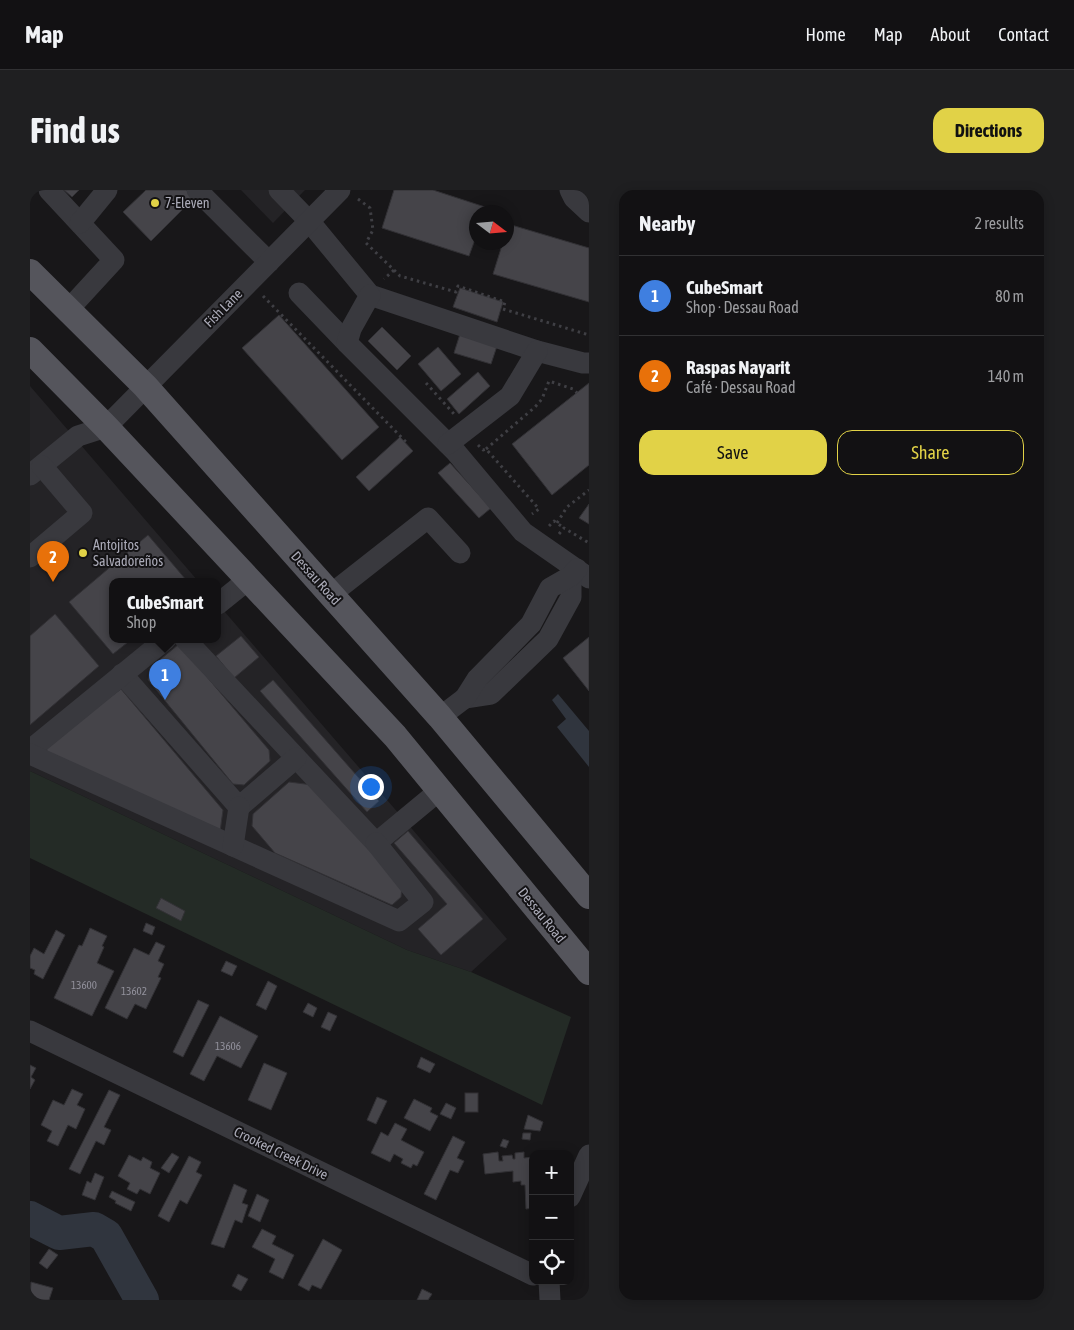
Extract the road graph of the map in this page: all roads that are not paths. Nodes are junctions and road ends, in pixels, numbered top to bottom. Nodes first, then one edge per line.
1 (49, 190) edge
2 (107, 190) edge
3 (197, 190) edge
4 (279, 190) edge
5 (570, 190) edge
6 (349, 195) edge
7 (589, 212) edge
8 (309, 221) junction
9 (80, 223) junction
10 (269, 262) junction
11 (30, 272) edge
12 (376, 288) junction
13 (299, 293) dead end
14 (68, 310) junction
15 (347, 343) junction
16 (30, 350) edge
17 (537, 351) junction
18 (589, 363) edge
19 (145, 386) junction
20 (106, 427) junction
21 (448, 444) junction
22 (36, 470) edge
23 (460, 553) dead end
24 (30, 557) edge
25 (579, 574) edge
26 (249, 580) junction
27 (330, 595) junction
28 (221, 602) edge
29 (161, 643) edge
30 (189, 643) edge
31 (122, 674) junction
32 (440, 717) junction
33 (30, 750) edge
34 (30, 754) edge
35 (296, 758) junction
36 (440, 790) junction
37 (239, 807) junction
38 (376, 844) junction
39 (233, 846) junction
40 (589, 896) edge
41 (589, 972) edge
42 (30, 1031) edge
43 (589, 1155) edge
44 (571, 1195) edge
45 (529, 1276) edge

1 - 9 street
2 - 9 street
3 - 10 street
4 - 8 street
5 - 7 street
6 - 8 street, Fish Lane
8 - 10 street, Fish Lane
8 - 12 street
9 - 14 street
10 - 19 street, Fish Lane
11 - 14 main road, Dessau Road
12 - 15 street
12 - 17 street
13 - 15 street
14 - 19 main road, Dessau Road
15 - 21 street
16 - 20 main road, Dessau Road
17 - 18 street
17 - 21 street
19 - 20 street, Fish Lane
19 - 27 main road, Dessau Road
20 - 22 street
20 - 26 main road, Dessau Road
21 - 25 street
22 - 24 street
23 - 27 street
25 - 32 street
26 - 28 street
26 - 36 main road, Dessau Road
27 - 32 main road, Dessau Road
29 - 31 street
30 - 35 street
31 - 33 street
31 - 37 street
32 - 40 main road, Dessau Road
34 - 39 street
35 - 37 street
35 - 38 street
36 - 38 street
36 - 41 main road, Dessau Road
37 - 39 street
38 - 39 street
42 - 45 street, Crooked Creek Drive
43 - 44 street

